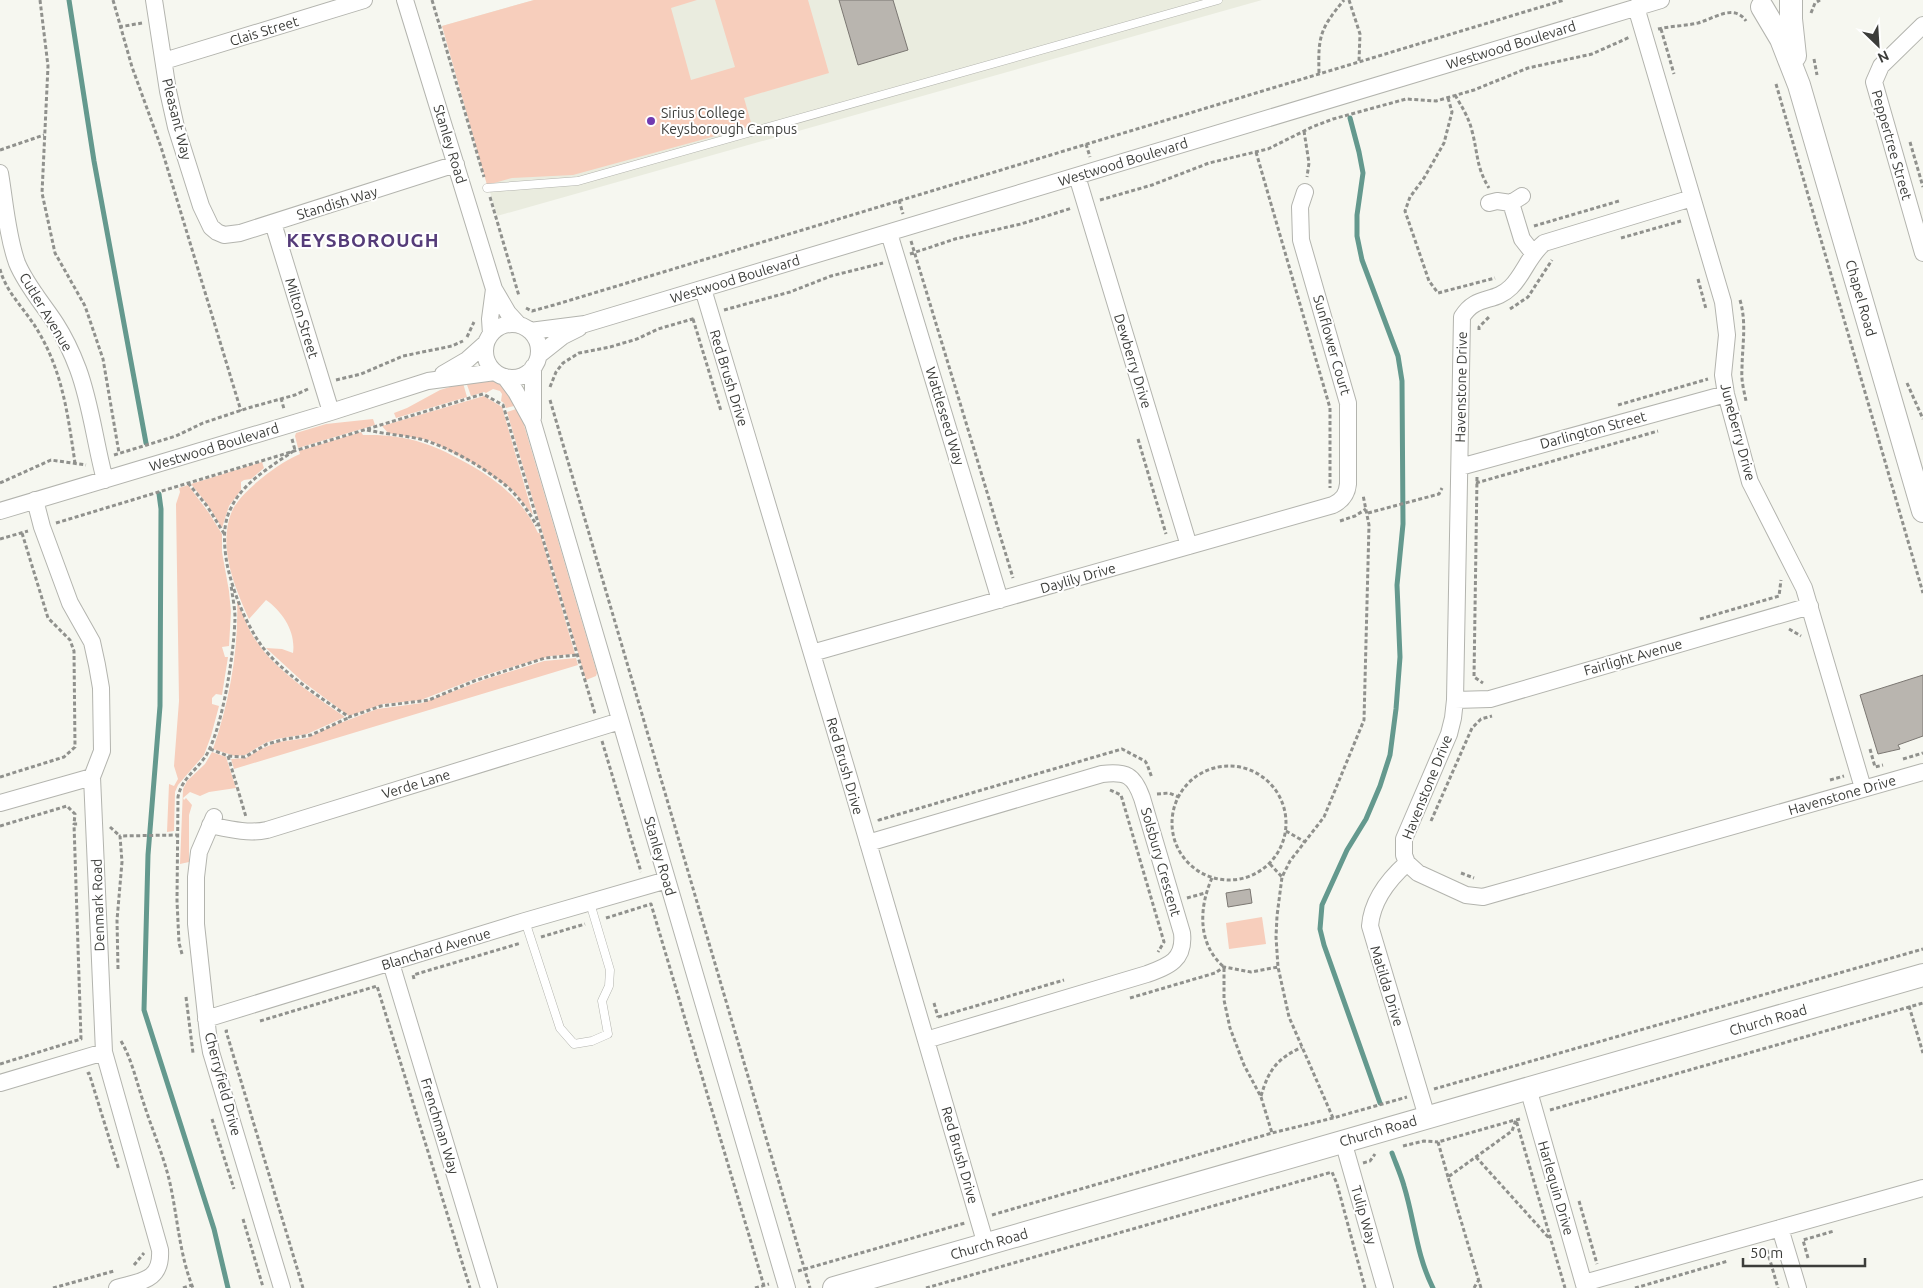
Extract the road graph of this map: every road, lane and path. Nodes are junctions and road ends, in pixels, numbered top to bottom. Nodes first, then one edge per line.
1 (40, 0) edge
2 (46, 0) edge
3 (113, 0) edge
4 (154, 0) edge
5 (364, 0) edge
6 (405, 0) edge
7 (432, 0) edge
8 (1218, 0) edge
9 (1344, 0) edge
10 (1349, 0) edge
11 (1564, 0) edge
12 (1660, 0) edge
13 (1789, 0) edge
14 (1820, 0) edge
15 (1636, 7) junction
16 (1753, 10) edge
17 (1811, 19) dead end
18 (157, 21) junction
19 (1923, 25) edge
20 (120, 27) junction
21 (1636, 36) junction
22 (1631, 47) dead end
23 (1813, 50) dead end
24 (164, 61) junction
25 (1359, 61) junction
26 (1319, 73) junction
27 (1775, 78) dead end
28 (1809, 81) junction
29 (1456, 95) junction
30 (1448, 98) junction
31 (1304, 131) junction
32 (44, 134) junction
33 (1907, 134) dead end
34 (0, 150) edge
35 (1256, 152) junction
36 (456, 164) junction
37 (0, 173) edge
38 (1077, 176) junction
39 (1923, 187) edge
40 (487, 188) junction
41 (1305, 192) joint
42 (1692, 198) junction
43 (899, 200) junction
44 (1625, 200) dead end
45 (1505, 201) joint
46 (1676, 203) junction
47 (1086, 204) junction
48 (1681, 221) junction
49 (273, 223) junction
50 (907, 228) junction
51 (1519, 230) junction
52 (1684, 230) dead end
53 (217, 232) joint
54 (890, 233) junction
55 (1617, 239) dead end
56 (914, 253) junction
57 (1923, 253) edge
58 (1534, 254) junction
59 (897, 258) junction
60 (1553, 258) dead end
61 (0, 269) edge
62 (1696, 274) dead end
63 (1479, 282) dead end
64 (702, 289) junction
65 (497, 295) junction
66 (519, 296) junction
67 (520, 300) dead end
68 (522, 306) dead end
69 (1506, 311) dead end
70 (710, 314) junction
71 (1497, 314) dead end
72 (1708, 318) dead end
73 (693, 319) junction
74 (585, 324) junction
75 (525, 328) junction
76 (1479, 337) dead end
77 (489, 338) junction
78 (536, 361) junction
79 (1707, 370) dead end
80 (500, 374) junction
81 (1905, 378) dead end
82 (428, 382) junction
83 (549, 391) dead end
84 (1726, 394) junction
85 (549, 398) dead end
86 (1709, 399) junction
87 (242, 411) dead end
88 (331, 412) junction
89 (722, 413) dead end
90 (1923, 419) edge
91 (533, 423) junction
92 (365, 429) junction
93 (1666, 429) dead end
94 (295, 450) junction
95 (119, 453) dead end
96 (100, 460) junction
97 (1477, 462) junction
98 (75, 463) junction
99 (1460, 467) junction
100 (105, 480) junction
101 (188, 482) junction
102 (0, 483) edge
103 (1477, 483) junction
104 (1363, 490) dead end
105 (1336, 494) junction
106 (1424, 498) dead end
107 (34, 500) junction
108 (1366, 509) junction
109 (0, 511) edge
110 (1923, 511) edge
111 (1368, 513) junction
112 (1338, 521) dead end
113 (42, 527) junction
114 (540, 531) junction
115 (22, 532) junction
116 (224, 535) junction
117 (0, 539) edge
118 (1189, 546) junction
119 (1778, 573) dead end
120 (1013, 578) dead end
121 (231, 584) junction
122 (1923, 593) edge
123 (1000, 600) junction
124 (1810, 606) junction
125 (1699, 620) dead end
126 (1782, 632) dead end
127 (1802, 641) dead end
128 (812, 653) junction
129 (577, 656) junction
130 (1484, 683) dead end
131 (1455, 700) junction
132 (1500, 714) dead end
133 (349, 717) junction
134 (620, 721) junction
135 (599, 727) junction
136 (210, 749) junction
137 (228, 756) junction
138 (1840, 767) dead end
139 (1876, 767) dead end
140 (1858, 772) junction
141 (1923, 772) edge
142 (1842, 776) junction
143 (0, 777) edge
144 (92, 777) junction
145 (1824, 782) dead end
146 (1863, 788) junction
147 (1110, 789) dead end
148 (1179, 796) junction
149 (0, 803) edge
150 (877, 811) dead end
151 (880, 820) junction
152 (212, 821) joint
153 (94, 823) junction
154 (74, 824) junction
155 (0, 826) edge
156 (1429, 827) dead end
157 (1286, 831) junction
158 (245, 832) junction
159 (178, 835) junction
160 (884, 838) junction
161 (1305, 842) junction
162 (868, 843) junction
163 (1270, 864) junction
164 (1407, 864) junction
165 (1461, 873) dead end
166 (1282, 877) junction
167 (1212, 878) junction
168 (666, 880) junction
169 (1479, 880) dead end
170 (646, 886) junction
171 (590, 903) junction
172 (596, 920) junction
173 (525, 921) junction
174 (177, 923) dead end
175 (531, 940) junction
176 (1923, 949) edge
177 (1158, 953) dead end
178 (391, 963) junction
179 (1224, 967) junction
180 (1278, 967) junction
181 (117, 972) dead end
182 (1072, 978) dead end
183 (1922, 980) edge
184 (416, 985) dead end
185 (1129, 998) dead end
186 (933, 1000) dead end
187 (1923, 1003) edge
188 (1910, 1006) junction
189 (938, 1017) junction
190 (206, 1019) junction
191 (254, 1023) dead end
192 (235, 1028) dead end
193 (943, 1035) junction
194 (118, 1036) dead end
195 (926, 1040) junction
196 (1302, 1048) junction
197 (104, 1052) junction
198 (1923, 1053) edge
199 (0, 1064) edge
200 (80, 1076) dead end
201 (0, 1083) edge
202 (1528, 1088) junction
203 (1420, 1093) junction
204 (1261, 1097) junction
205 (1552, 1109) junction
206 (1535, 1114) junction
207 (1427, 1117) junction
208 (1333, 1118) junction
209 (1555, 1118) dead end
210 (1516, 1120) junction
211 (1272, 1133) junction
212 (1344, 1141) junction
213 (1438, 1142) junction
214 (1399, 1148) dead end
215 (1382, 1152) dead end
216 (1476, 1157) junction
217 (1351, 1166) junction
218 (1332, 1172) junction
219 (121, 1177) dead end
220 (1448, 1177) junction
221 (1923, 1188) edge
222 (1578, 1200) dead end
223 (959, 1214) dead end
224 (979, 1220) junction
225 (962, 1224) junction
226 (1780, 1228) junction
227 (1840, 1230) dead end
228 (1551, 1240) junction
229 (1803, 1240) junction
230 (986, 1245) junction
231 (1785, 1245) junction
232 (1592, 1246) junction
233 (1767, 1250) junction
234 (1574, 1251) junction
235 (144, 1252) dead end
236 (1759, 1252) dead end
237 (1730, 1260) dead end
238 (1808, 1260) dead end
239 (127, 1267) dead end
240 (805, 1268) junction
241 (117, 1270) dead end
242 (1602, 1278) junction
243 (1478, 1281) junction
244 (786, 1282) edge
245 (1584, 1286) edge
246 (193, 1287) edge
247 (763, 1287) edge
248 (53, 1288) edge
249 (117, 1288) edge
250 (183, 1288) edge
251 (282, 1288) edge
252 (303, 1288) edge
253 (470, 1288) edge
254 (489, 1288) edge
255 (756, 1288) edge
256 (810, 1288) edge
257 (834, 1288) edge
258 (926, 1288) edge
259 (1365, 1288) edge
260 (1385, 1288) edge
261 (1474, 1288) edge
262 (1480, 1288) edge
263 (1565, 1288) edge
264 (1635, 1288) edge
265 (1778, 1288) edge
266 (1798, 1288) edge

1 - 2 path
1 - 32 path
3 - 20 path
4 - 18 street, Pleasant Way
5 - 24 street, Clais Street
6 - 36 street, Stanley Road
7 - 40 path
8 - 40 lane
9 - 26 path
10 - 25 path
11 - 25 path
12 - 15 street, Westwood Boulevard
13 - 16 main road
13 - 28 main road, Chapel Road
14 - 17 path
15 - 21 street, Juneberry Drive
15 - 38 street, Westwood Boulevard
16 - 21 path
16 - 28 main road, Chapel Road
18 - 20 path
18 - 24 street, Pleasant Way
19 - 57 street, Peppertree Street
20 - 87 path
21 - 22 path
21 - 29 path
21 - 42 street, Juneberry Drive
23 - 28 path
24 - 53 street, Pleasant Way
25 - 26 path
26 - 43 path
27 - 122 path
28 - 110 main road, Chapel Road
29 - 30 path
29 - 45 path
30 - 31 path
30 - 63 path
31 - 35 path
31 - 41 path
32 - 34 path
32 - 95 path
33 - 39 path
35 - 47 path
35 - 105 path
36 - 49 street, Standish Way
36 - 65 street, Stanley Road
37 - 96 street, Cutler Avenue
38 - 47 street, Dewberry Drive
38 - 50 street, Westwood Boulevard
40 - 66 path
41 - 105 street, Sunflower Court
42 - 46 street, Havenstone Drive
42 - 84 street, Juneberry Drive
43 - 50 path
43 - 68 path
44 - 51 path
45 - 51 street
46 - 48 path
46 - 58 street, Havenstone Drive
47 - 56 path
47 - 118 street, Dewberry Drive
48 - 52 path
48 - 55 path
49 - 53 street, Standish Way
49 - 88 street, Milton Street
50 - 54 street, Westwood Boulevard
50 - 56 path
51 - 58 street
54 - 59 street, Wattleseed Way
54 - 64 street, Westwood Boulevard
56 - 59 path
56 - 120 path
58 - 99 street, Havenstone Drive
59 - 70 path
59 - 123 street, Wattleseed Way
60 - 69 path
61 - 98 path
62 - 72 path
64 - 70 street, Red Brush Drive
64 - 74 street, Westwood Boulevard
65 - 66 path
65 - 75 street, Stanley Road
65 - 77 street, Stanley Road
66 - 67 path
70 - 73 path
70 - 128 street, Red Brush Drive
71 - 76 path
73 - 83 path
73 - 89 path
74 - 75 street, Westwood Boulevard
74 - 78 street, Westwood Boulevard
75 - 77 street
75 - 78 street
77 - 80 street
77 - 82 street, Westwood Boulevard
78 - 80 street
78 - 91 street, Stanley Road
79 - 86 path
80 - 82 street, Westwood Boulevard
80 - 91 street, Stanley Road
81 - 90 path
82 - 88 street, Westwood Boulevard
84 - 86 street, Darlington Street
84 - 124 street, Juneberry Drive
85 - 240 path
86 - 97 street, Darlington Street
88 - 100 street, Westwood Boulevard
91 - 134 street, Stanley Road
92 - 94 path
92 - 114 path
92 - 114 path
93 - 103 path
94 - 101 path
94 - 116 path
96 - 98 path
96 - 100 street, Cutler Avenue
97 - 99 street, Darlington Street
97 - 103 path
98 - 102 path
99 - 131 street, Havenstone Drive
100 - 107 street, Westwood Boulevard
101 - 113 path
101 - 116 path
103 - 130 path
104 - 108 path
105 - 118 street, Daylily Drive
106 - 111 path
107 - 109 street, Westwood Boulevard
107 - 113 street, Denmark Road
108 - 111 path
108 - 112 path
111 - 161 path
113 - 115 path
113 - 144 street, Denmark Road
114 - 129 path
115 - 117 path
115 - 143 path
116 - 121 path
118 - 123 street, Daylily Drive
119 - 125 path
121 - 133 path
121 - 136 path
123 - 128 street, Daylily Drive
124 - 131 street, Fairlight Avenue
124 - 140 street, Juneberry Drive
126 - 127 path
128 - 162 street, Red Brush Drive
129 - 133 path
129 - 135 path
131 - 164 street, Havenstone Drive
132 - 156 path
133 - 137 path
134 - 135 street, Verde Lane
134 - 168 street, Stanley Road
135 - 158 street, Verde Lane
135 - 170 path
136 - 137 path
136 - 159 path
137 - 158 path
138 - 142 path
139 - 140 path
140 - 142 path
140 - 146 street, Juneberry Drive
141 - 146 street, Havenstone Drive
142 - 145 path
144 - 149 street
144 - 153 street, Denmark Road
146 - 164 street, Havenstone Drive
147 - 177 path
148 - 151 path
148 - 157 path
148 - 167 path
150 - 151 path
151 - 160 path
152 - 158 street, Verde Lane
152 - 190 street, Cherryfield Drive
153 - 154 path
153 - 197 street, Denmark Road
154 - 155 path
154 - 199 path
157 - 161 path
157 - 163 path
159 - 174 path
159 - 181 path
160 - 162 street, Solsbury Crescent
160 - 193 street, Solsbury Crescent
161 - 166 path
162 - 195 street, Red Brush Drive
163 - 166 path
163 - 167 path
164 - 203 street, Matilda Drive
165 - 169 path
166 - 180 path
167 - 179 path
168 - 170 street, Blanchard Avenue
168 - 244 street, Stanley Road
170 - 171 street, Blanchard Avenue
171 - 172 lane
171 - 173 street, Blanchard Avenue
172 - 175 path
172 - 175 lane
172 - 247 path
173 - 175 lane
173 - 178 street, Blanchard Avenue
175 - 184 path
176 - 203 path
178 - 190 street, Blanchard Avenue
178 - 254 street, Frenchman Way
179 - 180 path
179 - 185 path
179 - 204 path
180 - 196 path
182 - 189 path
183 - 202 main road, Church Road
186 - 189 path
187 - 188 path
188 - 198 path
188 - 205 path
189 - 193 path
190 - 251 street, Cherryfield Drive
191 - 253 path
192 - 252 path
193 - 195 street, Solsbury Crescent
194 - 246 path
195 - 224 street, Red Brush Drive
196 - 204 path
196 - 208 path
197 - 201 street
197 - 249 street, Denmark Road
200 - 219 path
202 - 206 street, Harlequin Drive
202 - 207 main road, Church Road
203 - 207 street, Matilda Drive
203 - 208 path
204 - 211 path
205 - 206 path
205 - 209 path
206 - 210 path
206 - 234 street, Harlequin Drive
207 - 212 main road, Church Road
208 - 211 path
210 - 213 path
210 - 216 path
210 - 228 path
211 - 224 path
212 - 217 street, Tulip Way
212 - 230 main road, Church Road
213 - 214 path
213 - 220 path
215 - 217 path
216 - 220 path
216 - 228 path
217 - 218 path
217 - 260 street, Tulip Way
218 - 258 path
218 - 259 path
220 - 243 path
221 - 226 street
222 - 232 path
223 - 225 path
224 - 225 path
224 - 230 street, Red Brush Drive
225 - 240 path
226 - 231 street
226 - 242 street
227 - 229 path
228 - 234 path
228 - 263 path
229 - 231 path
229 - 238 path
230 - 257 main road, Church Road
231 - 233 path
231 - 266 street
232 - 234 path
232 - 242 path
233 - 236 path
233 - 265 path
234 - 245 street, Harlequin Drive
235 - 239 path
237 - 264 path
240 - 244 path
240 - 256 path
241 - 248 path
242 - 245 street
243 - 261 path
243 - 262 path
244 - 247 path
246 - 250 path
247 - 255 path

